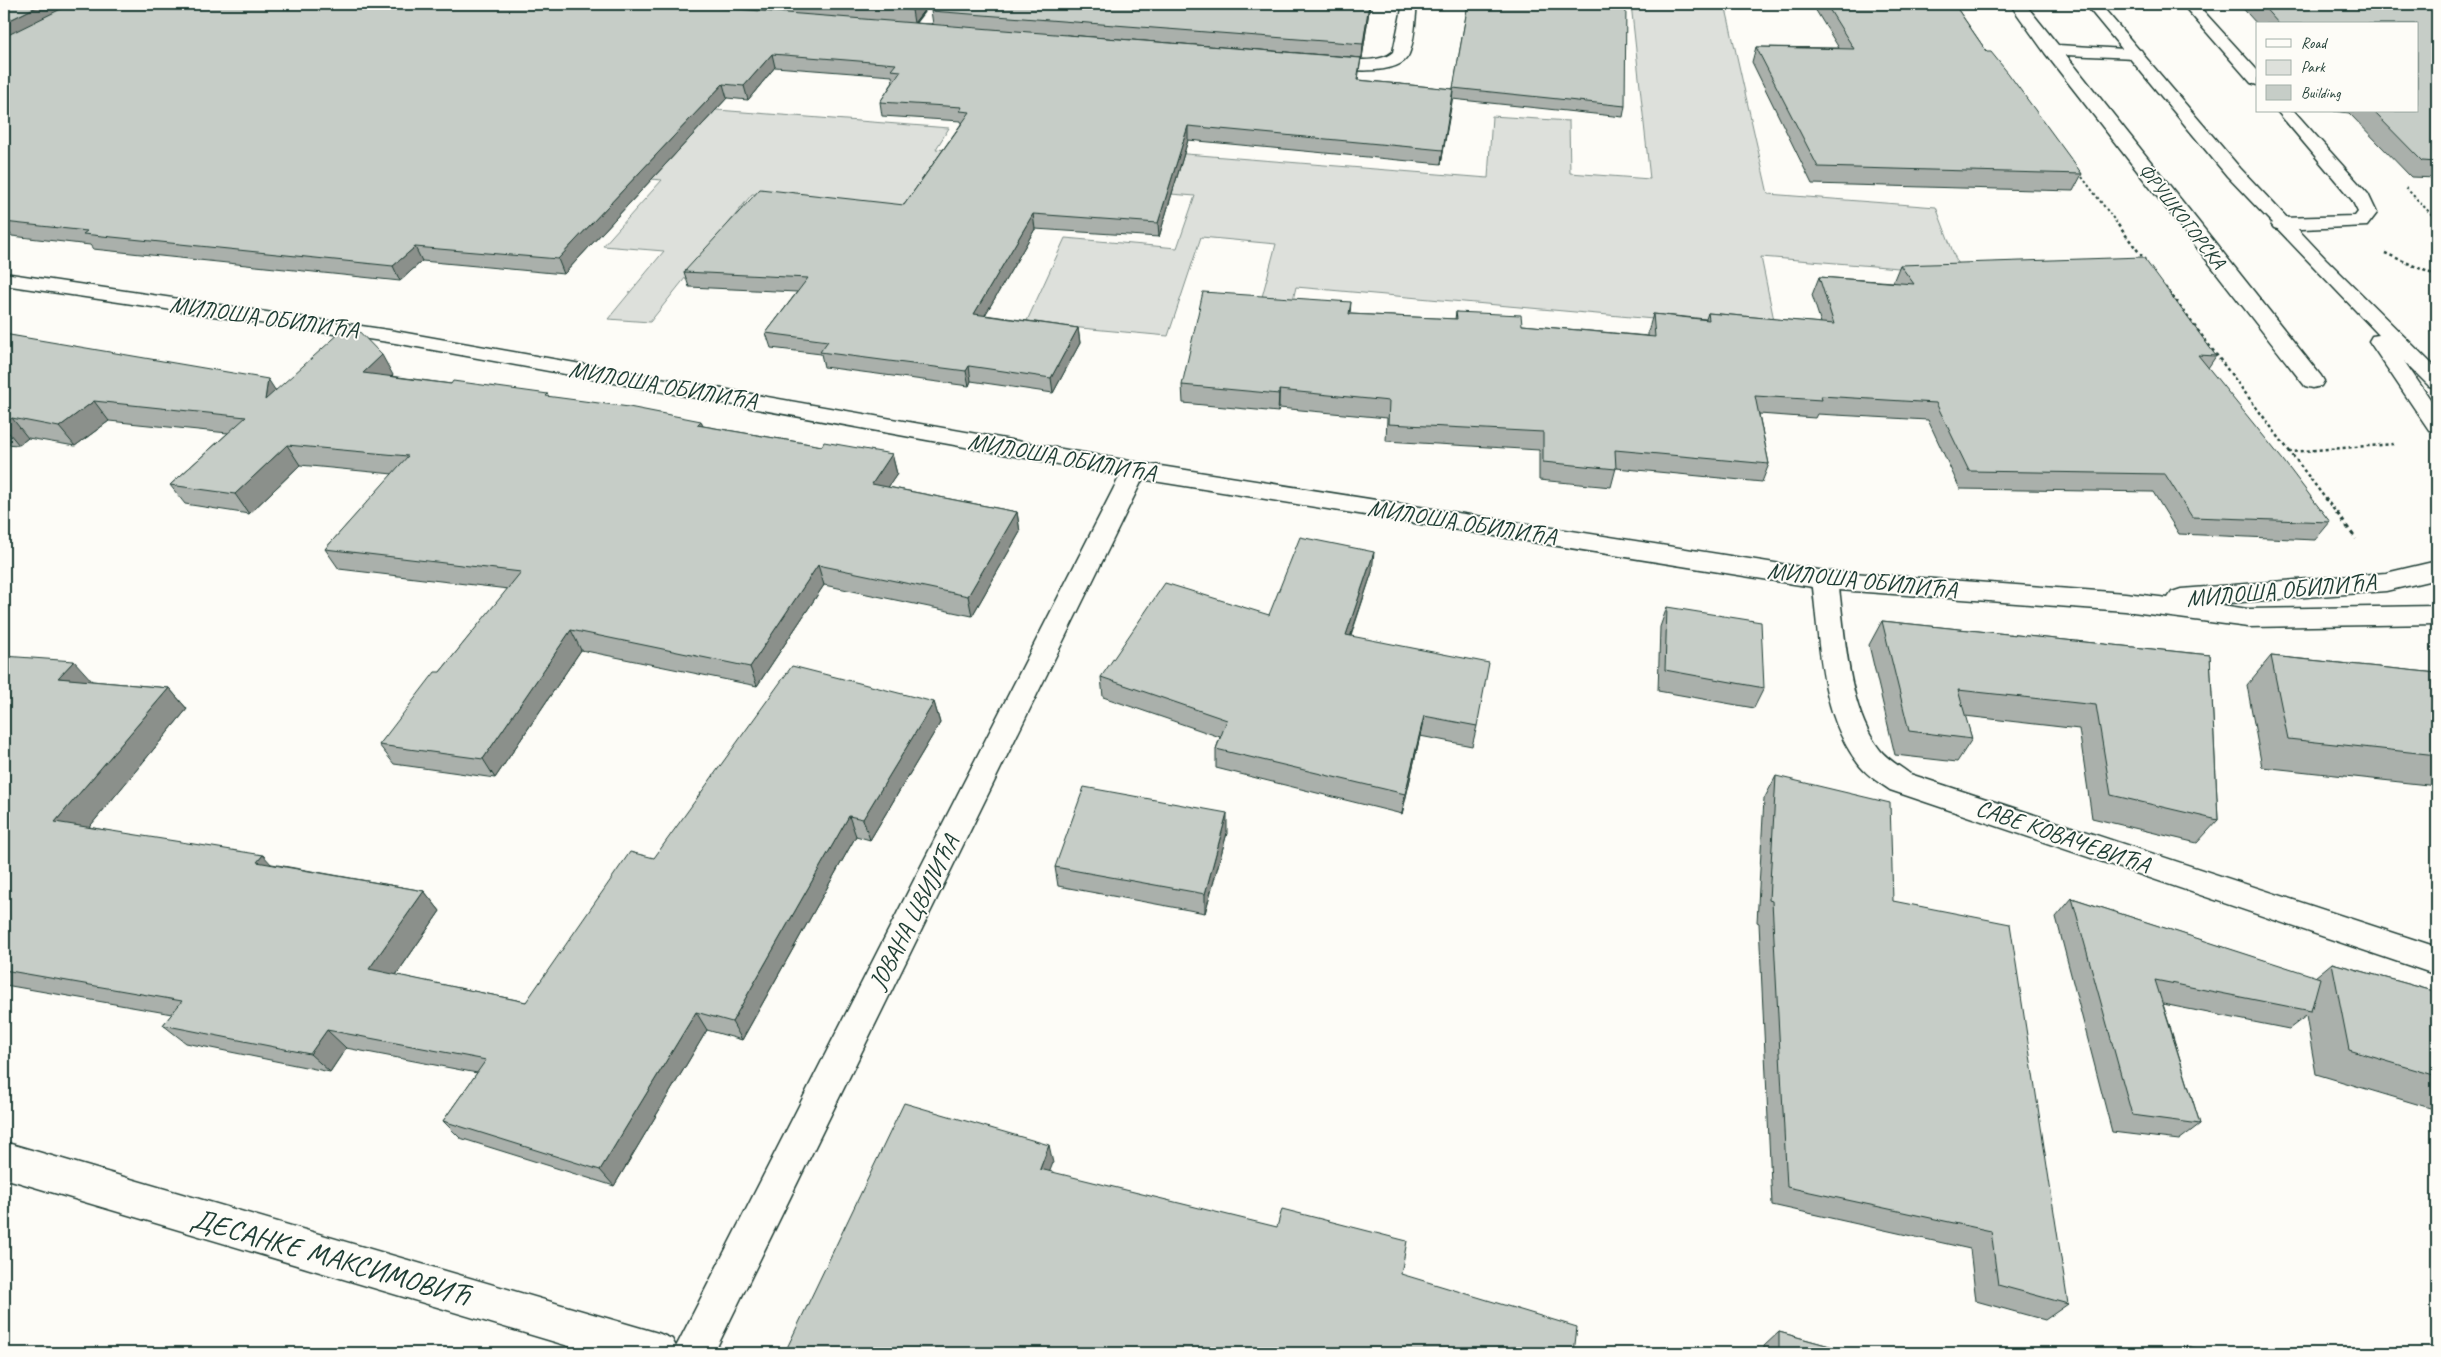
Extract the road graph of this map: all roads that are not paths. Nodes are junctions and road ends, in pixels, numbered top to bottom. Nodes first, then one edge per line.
1 (940, 4) edge
2 (1410, 4) edge
3 (2017, 4) edge
4 (2092, 4) edge
5 (2189, 4) edge
6 (899, 28) edge
7 (919, 30) junction
8 (939, 31) edge
9 (2051, 50) junction
10 (2135, 53) junction
11 (1310, 61) edge
12 (2256, 79) edge
13 (2285, 112) edge
14 (2281, 224) junction
15 (4, 279) edge
16 (2348, 294) junction
17 (2313, 381) dead end
18 (2437, 381) edge
19 (2437, 425) edge
20 (1135, 470) junction
21 (2437, 570) edge
22 (1825, 580) junction
23 (2125, 602) junction
24 (2437, 615) edge
25 (2437, 961) edge
26 (4, 1160) edge
27 (658, 1353) edge
28 (693, 1353) edge

1 - 7 street
2 - 11 street
3 - 9 street, ФРУШКОГОРСКА
4 - 10 street
5 - 12 street
6 - 7 street
7 - 8 street
9 - 10 street
9 - 17 street, ФРУШКОГОРСКА
10 - 14 street
13 - 14 street
14 - 16 street
15 - 20 street, МИЛОША ОБИЛИЋА
16 - 18 street
16 - 19 street
20 - 22 street, МИЛОША ОБИЛИЋА
20 - 28 street, ЈОВАНА ЦВИЈИЋА
21 - 23 street, МИЛОША ОБИЛИЋА
22 - 23 street, МИЛОША ОБИЛИЋА
22 - 25 street, САВЕ КОВАЧЕВИЋА
23 - 24 street, МИЛОША ОБИЛИЋА
26 - 27 street, ДЕСАНКЕ МАКСИМОВИЋ

